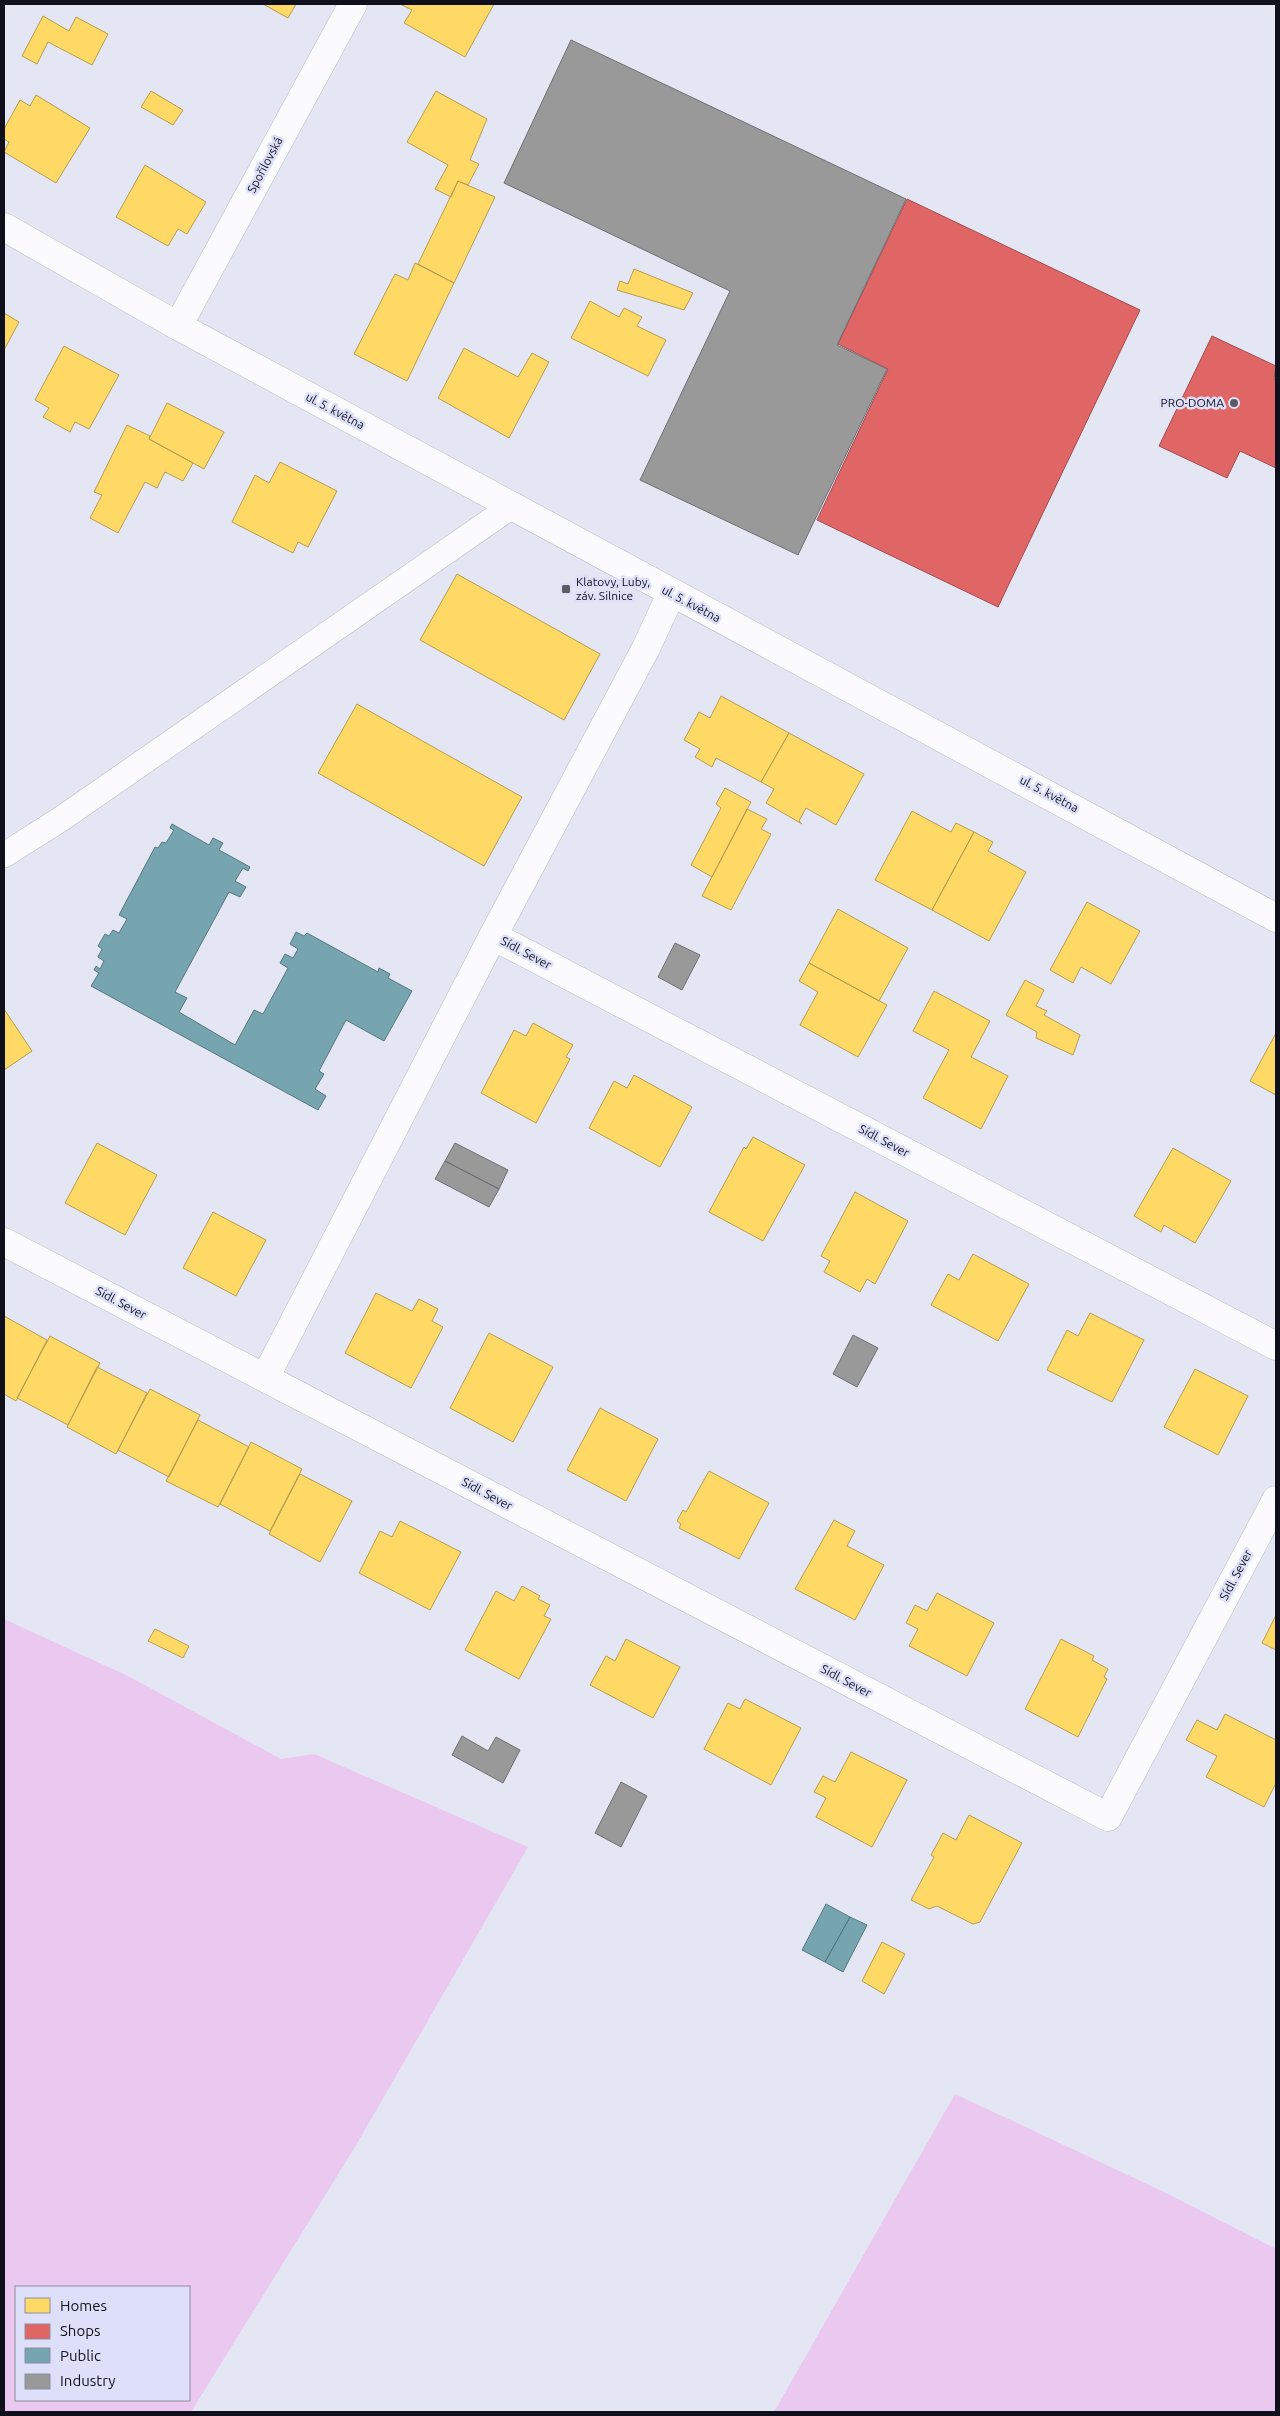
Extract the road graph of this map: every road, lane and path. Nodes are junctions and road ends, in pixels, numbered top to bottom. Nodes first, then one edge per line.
1 (353, 4) edge
2 (4, 227) edge
3 (178, 326) junction
4 (512, 506) junction
5 (671, 594) junction
6 (4, 855) edge
7 (1276, 918) edge
8 (493, 936) junction
9 (4, 1242) edge
10 (1276, 1346) edge
11 (265, 1378) junction
12 (1276, 1500) edge

1 - 3 street, Spořilovská
2 - 3 street, ul. 5. května
3 - 4 street, ul. 5. května
4 - 5 street, ul. 5. května
4 - 6 lane
5 - 7 street, ul. 5. května
5 - 8 street, Sídl. Sever
8 - 10 street, Sídl. Sever
8 - 11 street, Sídl. Sever
9 - 11 street, Sídl. Sever
11 - 12 street, Sídl. Sever

